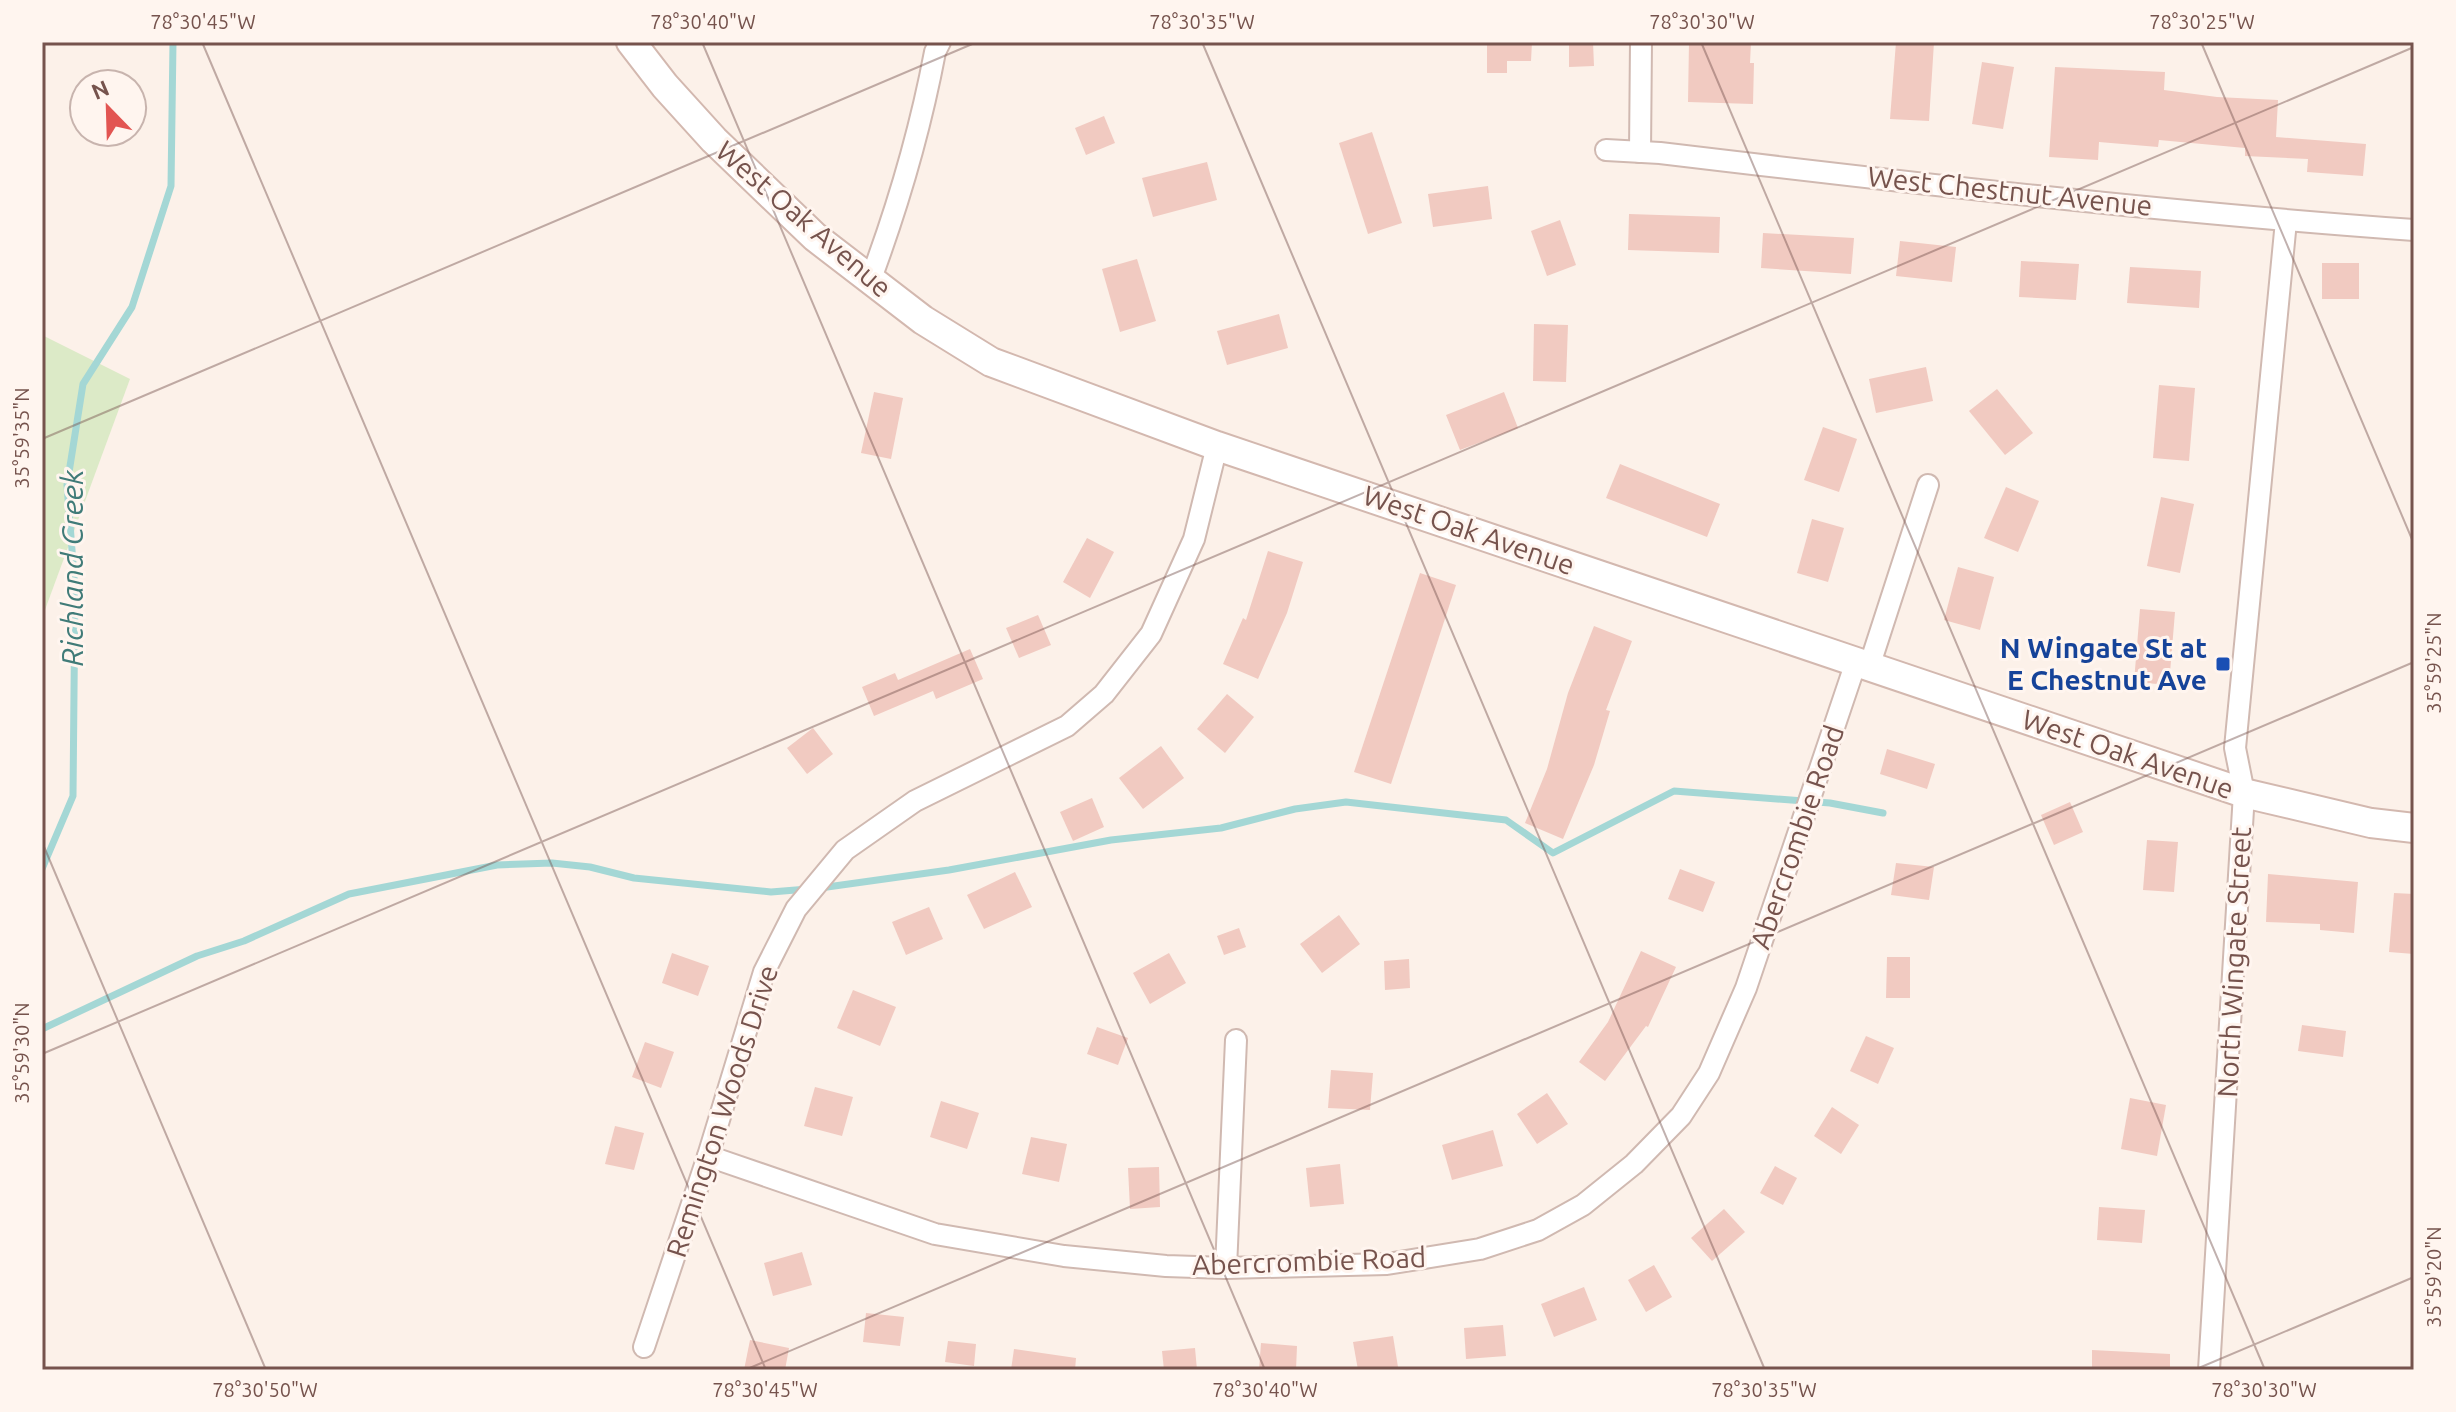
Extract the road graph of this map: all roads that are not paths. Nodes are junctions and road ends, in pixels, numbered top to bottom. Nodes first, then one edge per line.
1 (631, 42) edge
2 (940, 42) edge
3 (1641, 42) edge
4 (1606, 150) dead end
5 (1640, 152) junction
6 (2286, 221) junction
7 (2414, 230) edge
8 (870, 281) junction
9 (1217, 446) junction
10 (1928, 485) dead end
11 (1862, 665) junction
12 (2244, 793) junction
13 (2414, 828) edge
14 (1236, 1040) dead end
15 (708, 1156) junction
16 (1226, 1268) junction
17 (644, 1347) dead end
18 (2209, 1370) edge

1 - 8 street, West Oak Avenue
2 - 8 street
3 - 5 street
4 - 5 street, West Chestnut Avenue
5 - 6 street, West Chestnut Avenue
6 - 7 street, West Chestnut Avenue
6 - 12 street, North Wingate Street
8 - 9 street, West Oak Avenue
9 - 11 street, West Oak Avenue
9 - 15 street, Remington Woods Drive
10 - 11 street, Abercrombie Road
11 - 12 street, West Oak Avenue
11 - 16 street, Abercrombie Road
12 - 13 street, West Oak Avenue
12 - 18 street, North Wingate Street
14 - 16 street
15 - 16 street, Abercrombie Road
15 - 17 street, Remington Woods Drive

